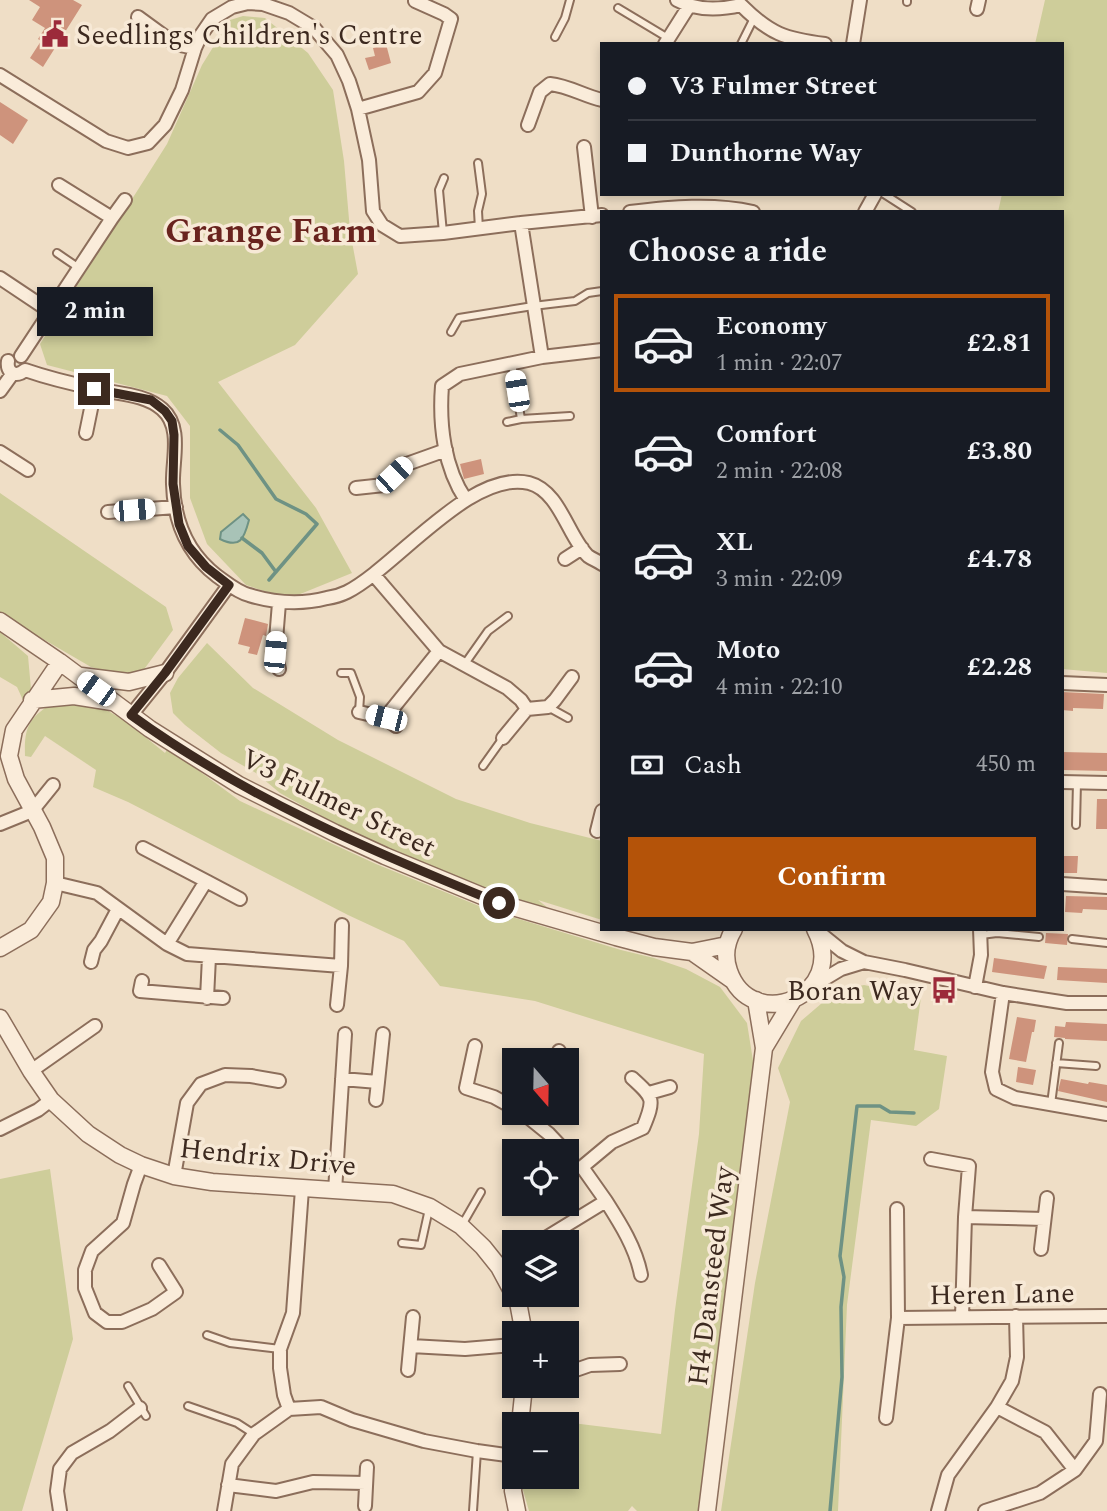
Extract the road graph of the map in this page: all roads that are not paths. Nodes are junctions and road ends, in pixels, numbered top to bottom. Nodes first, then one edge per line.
1 (570, 0) edge
2 (860, 0) edge
3 (415, 1) edge
4 (263, 2) edge
5 (743, 2) edge
6 (683, 3) edge
7 (231, 4) edge
8 (618, 8) dead end
9 (138, 17) dead end
10 (754, 18) junction
11 (555, 37) dead end
12 (666, 41) edge
13 (742, 42) edge
14 (802, 42) edge
15 (853, 42) edge
16 (195, 48) junction
17 (0, 75) edge
18 (600, 100) edge
19 (358, 109) junction
20 (528, 125) dead end
21 (584, 147) dead end
22 (478, 163) dead end
23 (444, 178) dead end
24 (59, 185) dead end
25 (887, 196) edge
26 (125, 200) dead end
27 (664, 201) edge
28 (636, 210) edge
29 (743, 210) edge
30 (909, 210) edge
31 (597, 216) edge
32 (112, 218) junction
33 (521, 223) junction
34 (479, 229) junction
35 (443, 233) junction
36 (57, 253) dead end
37 (79, 268) junction
38 (0, 278) edge
39 (600, 291) edge
40 (533, 306) junction
41 (51, 312) junction
42 (451, 332) dead end
43 (600, 350) edge
44 (542, 357) junction
45 (512, 363) junction
46 (11, 365) edge
47 (94, 389) junction
48 (0, 391) edge
49 (570, 416) dead end
50 (521, 419) junction
51 (507, 422) dead end
52 (86, 433) dead end
53 (446, 450) junction
54 (0, 452) edge
55 (28, 470) dead end
56 (356, 488) dead end
57 (466, 500) junction
58 (176, 507) junction
59 (107, 512) dead end
60 (582, 548) junction
61 (565, 559) dead end
62 (600, 563) edge
63 (374, 575) junction
64 (229, 585) junction
65 (279, 603) junction
66 (508, 617) dead end
67 (0, 621) edge
68 (439, 651) junction
69 (60, 662) junction
70 (464, 665) junction
71 (279, 669) dead end
72 (165, 673) junction
73 (341, 673) dead end
74 (79, 676) junction
75 (572, 677) dead end
76 (1064, 682) edge
77 (1107, 685) edge
78 (33, 700) junction
79 (114, 702) junction
80 (548, 707) junction
81 (527, 709) junction
82 (359, 712) joint
83 (131, 715) junction
84 (568, 718) dead end
85 (503, 738) joint
86 (483, 766) dead end
87 (1064, 782) edge
88 (1077, 782) junction
89 (1107, 783) edge
90 (53, 785) dead end
91 (32, 811) junction
92 (600, 819) edge
93 (0, 824) edge
94 (1076, 825) dead end
95 (597, 831) dead end
96 (144, 848) dead end
97 (206, 881) junction
98 (55, 883) junction
99 (1064, 884) edge
100 (1107, 887) edge
101 (240, 899) dead end
102 (118, 909) junction
103 (342, 925) dead end
104 (733, 931) edge
105 (816, 931) edge
106 (817, 931) edge
107 (981, 932) edge
108 (1039, 937) dead end
109 (1072, 939) dead end
110 (1107, 943) edge
111 (167, 944) junction
112 (727, 945) junction
113 (0, 948) edge
114 (692, 952) junction
115 (209, 957) junction
116 (91, 962) dead end
117 (864, 962) junction
118 (341, 966) junction
119 (733, 980) junction
120 (142, 981) dead end
121 (811, 987) junction
122 (975, 987) junction
123 (1003, 993) junction
124 (207, 998) junction
125 (223, 999) dead end
126 (756, 1000) junction
127 (793, 1000) junction
128 (1107, 1003) edge
129 (337, 1005) dead end
130 (0, 1018) edge
131 (95, 1026) dead end
132 (345, 1034) dead end
133 (383, 1034) dead end
134 (1059, 1043) dead end
135 (475, 1046) dead end
136 (764, 1048) junction
137 (1056, 1063) junction
138 (1096, 1066) dead end
139 (31, 1071) junction
140 (632, 1078) dead end
141 (342, 1079) junction
142 (279, 1081) dead end
143 (378, 1082) junction
144 (670, 1087) dead end
145 (649, 1093) junction
146 (51, 1100) junction
147 (376, 1100) dead end
148 (502, 1101) edge
149 (1051, 1105) junction
150 (1107, 1114) edge
151 (538, 1125) edge
152 (0, 1129) edge
153 (554, 1139) edge
154 (931, 1159) dead end
155 (579, 1164) edge
156 (141, 1165) junction
157 (582, 1167) junction
158 (174, 1175) junction
159 (302, 1189) junction
160 (335, 1191) junction
161 (481, 1192) dead end
162 (1047, 1198) dead end
163 (606, 1200) junction
164 (430, 1207) junction
165 (897, 1209) dead end
166 (965, 1217) junction
167 (1044, 1219) junction
168 (461, 1226) junction
169 (558, 1230) edge
170 (402, 1243) dead end
171 (1041, 1249) dead end
172 (159, 1265) dead end
173 (502, 1265) edge
174 (499, 1267) junction
175 (502, 1272) edge
176 (641, 1275) dead end
177 (1107, 1316) edge
178 (413, 1317) dead end
179 (962, 1317) junction
180 (1016, 1317) junction
181 (898, 1318) junction
182 (207, 1335) dead end
183 (411, 1346) junction
184 (502, 1346) edge
185 (280, 1349) junction
186 (621, 1364) dead end
187 (579, 1369) edge
188 (408, 1370) dead end
189 (128, 1386) dead end
190 (1101, 1394) dead end
191 (188, 1406) dead end
192 (997, 1406) junction
193 (289, 1409) junction
194 (143, 1412) joint
195 (886, 1418) dead end
196 (254, 1434) junction
197 (477, 1451) junction
198 (502, 1454) edge
199 (368, 1467) dead end
200 (1075, 1469) junction
201 (366, 1483) junction
202 (228, 1485) junction
203 (513, 1489) edge
204 (365, 1506) dead end
205 (60, 1511) edge
206 (224, 1511) edge
207 (473, 1511) edge
208 (517, 1511) edge
209 (707, 1511) edge
210 (938, 1511) edge
211 (985, 1511) edge

1 - 11 lane
2 - 15 street
3 - 19 street
4 - 7 street
4 - 19 street
5 - 6 street
5 - 10 street
6 - 12 street
7 - 16 street
8 - 12 lane
9 - 16 street
10 - 13 lane
10 - 14 street
16 - 17 street
18 - 20 street
19 - 35 street
21 - 31 street
22 - 34 lane
23 - 35 lane
24 - 32 street
25 - 30 lane
26 - 32 street
27 - 28 street
27 - 29 street
31 - 33 street
32 - 37 street
33 - 34 street
33 - 40 street
34 - 35 street
36 - 37 lane
37 - 41 street
38 - 41 street
39 - 40 lane
40 - 42 lane
40 - 44 street
41 - 46 street
43 - 44 street
44 - 45 street
45 - 50 lane
45 - 53 street
46 - 47 street
46 - 48 street
47 - 52 street
47 - 58 street
49 - 50 lane
50 - 51 lane
53 - 56 street
53 - 57 street
54 - 55 street
57 - 60 street
57 - 63 street
58 - 59 street
58 - 64 street
60 - 61 street
60 - 62 street
63 - 65 street
63 - 68 street
64 - 65 street
64 - 72 street
65 - 71 street
66 - 70 lane
67 - 69 street, V3 Fulmer Street
68 - 70 street
68 - 82 street
69 - 74 street, V3 Fulmer Street
69 - 78 street
70 - 81 street
72 - 74 street
72 - 83 street
73 - 82 lane
74 - 79 street, V3 Fulmer Street
75 - 80 street
76 - 77 street
78 - 79 street
78 - 91 street
79 - 83 street, V3 Fulmer Street
80 - 81 street
80 - 84 lane
81 - 85 street
83 - 114 street, V3 Fulmer Street
85 - 86 lane
87 - 88 street
88 - 89 street
88 - 94 lane
90 - 91 street
91 - 93 street
91 - 98 street
92 - 95 street
96 - 97 street
97 - 101 street
97 - 111 street
98 - 102 street
98 - 113 street
99 - 100 street
102 - 111 street
102 - 116 street
103 - 118 street
104 - 112 street
105 - 121 street
106 - 117 street
107 - 108 lane
107 - 122 street
109 - 110 lane
111 - 115 street
112 - 114 street, V3 Fulmer Street
112 - 119 street
114 - 119 street, V3 Fulmer Street
115 - 118 street
115 - 124 street
117 - 121 street
117 - 122 street
118 - 129 street
119 - 126 street, V3 Fulmer Street
120 - 124 street
121 - 127 street
122 - 123 street
123 - 128 street
123 - 149 street
124 - 125 street
126 - 127 street
126 - 136 street, H4 Dansteed Way
127 - 136 street, H4 Dansteed Way
130 - 139 street, Hendrix Drive
131 - 139 street
132 - 141 street
133 - 143 street
134 - 137 lane
135 - 148 street
136 - 209 street, H4 Dansteed Way
137 - 138 lane
137 - 149 lane
139 - 146 street, Hendrix Drive
140 - 145 street
141 - 143 street
141 - 160 street
142 - 158 street
143 - 147 street
144 - 145 street
145 - 157 street
146 - 152 street
146 - 156 street, Hendrix Drive
149 - 150 street
151 - 153 street
154 - 166 street
155 - 157 street
156 - 158 street, Hendrix Drive
156 - 172 street
157 - 163 street
158 - 159 street, Hendrix Drive
159 - 160 street, Hendrix Drive
159 - 185 street
160 - 164 street, Hendrix Drive
161 - 168 lane
162 - 167 street
163 - 169 street
163 - 176 street
164 - 168 street, Hendrix Drive
164 - 170 lane
165 - 181 street, Heren Lane
166 - 167 street
166 - 179 street
167 - 171 street
168 - 174 street, Hendrix Drive
173 - 174 street
174 - 175 street, Hendrix Drive
177 - 180 street, Heren Lane
178 - 183 street
179 - 180 street, Heren Lane
179 - 181 street, Heren Lane
180 - 192 street
181 - 195 street, Heren Lane
182 - 185 lane
183 - 184 street
183 - 188 street
185 - 193 street
186 - 187 street
189 - 194 lane
190 - 200 street
191 - 196 lane
192 - 200 street
192 - 210 street
193 - 196 street
193 - 197 street
194 - 205 street
196 - 202 street
197 - 198 street
197 - 207 lane
199 - 201 street
200 - 211 street
201 - 202 street
201 - 204 street
202 - 206 street
203 - 208 street

